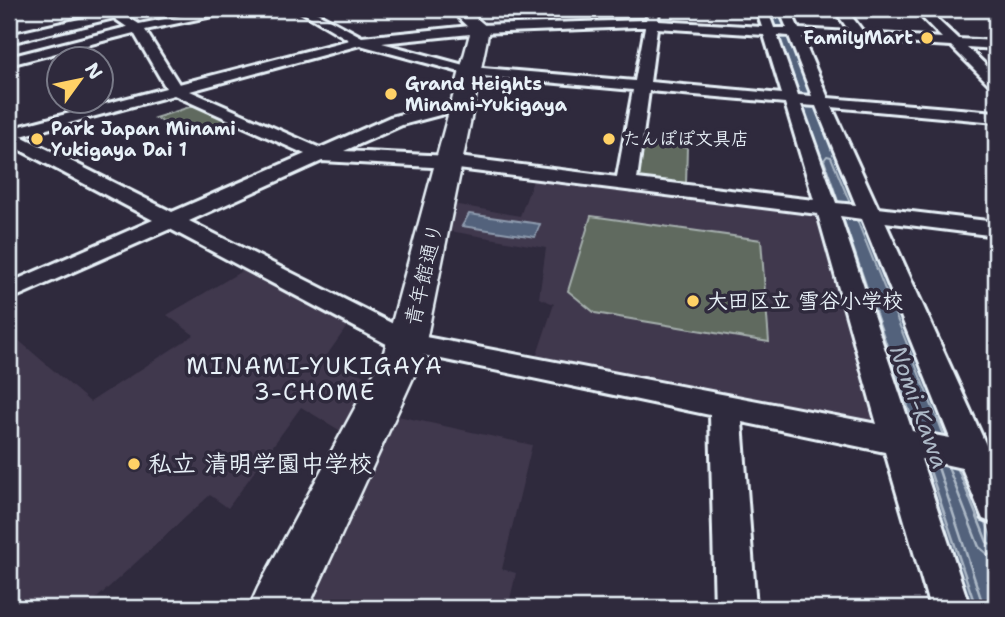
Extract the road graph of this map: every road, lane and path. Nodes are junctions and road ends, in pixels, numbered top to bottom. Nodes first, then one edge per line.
1 (232, 9) edge
2 (302, 9) edge
3 (589, 9) edge
4 (654, 9) edge
5 (840, 9) edge
6 (920, 9) edge
7 (112, 11) edge
8 (469, 19) edge
9 (607, 22) junction
10 (651, 23) junction
11 (779, 24) edge
12 (137, 28) junction
13 (859, 37) junction
14 (9, 38) edge
15 (360, 41) junction
16 (954, 43) junction
17 (996, 45) edge
18 (9, 61) edge
19 (996, 83) edge
20 (643, 86) junction
21 (467, 87) junction
22 (175, 90) junction
23 (793, 99) junction
24 (821, 102) junction
25 (996, 117) edge
26 (9, 135) edge
27 (322, 155) junction
28 (450, 162) junction
29 (626, 184) junction
30 (830, 209) junction
31 (866, 213) junction
32 (171, 220) junction
33 (996, 229) edge
34 (9, 292) edge
35 (408, 343) junction
36 (725, 408) junction
37 (900, 441) junction
38 (979, 457) edge
39 (996, 508) edge
40 (278, 608) edge
41 (735, 608) edge
42 (950, 608) edge

1 - 12 street
2 - 15 street
3 - 9 street
4 - 10 street
5 - 13 street
6 - 16 street
7 - 12 street
7 - 14 street
8 - 9 street
8 - 15 street
8 - 21 street, 青年館通り
9 - 10 street
10 - 11 street
10 - 20 street
11 - 13 street
11 - 23 street
11 - 24 street
12 - 18 street
12 - 22 street
13 - 16 street
15 - 21 street
15 - 22 street
16 - 17 street
16 - 19 street
20 - 21 street
20 - 23 street
20 - 29 street
21 - 27 street
21 - 28 street, 青年館通り
22 - 26 street
22 - 27 street
23 - 24 street
23 - 30 street
24 - 25 street
24 - 31 street
26 - 32 street
27 - 28 street
27 - 32 street
28 - 29 street
28 - 35 street, 青年館通り
29 - 30 street
30 - 31 street
30 - 37 street
31 - 33 street
31 - 38 street
32 - 34 street
32 - 35 street
35 - 36 street
35 - 40 street, 青年館通り
36 - 37 street
36 - 41 street
37 - 38 street
37 - 42 street
38 - 39 street

